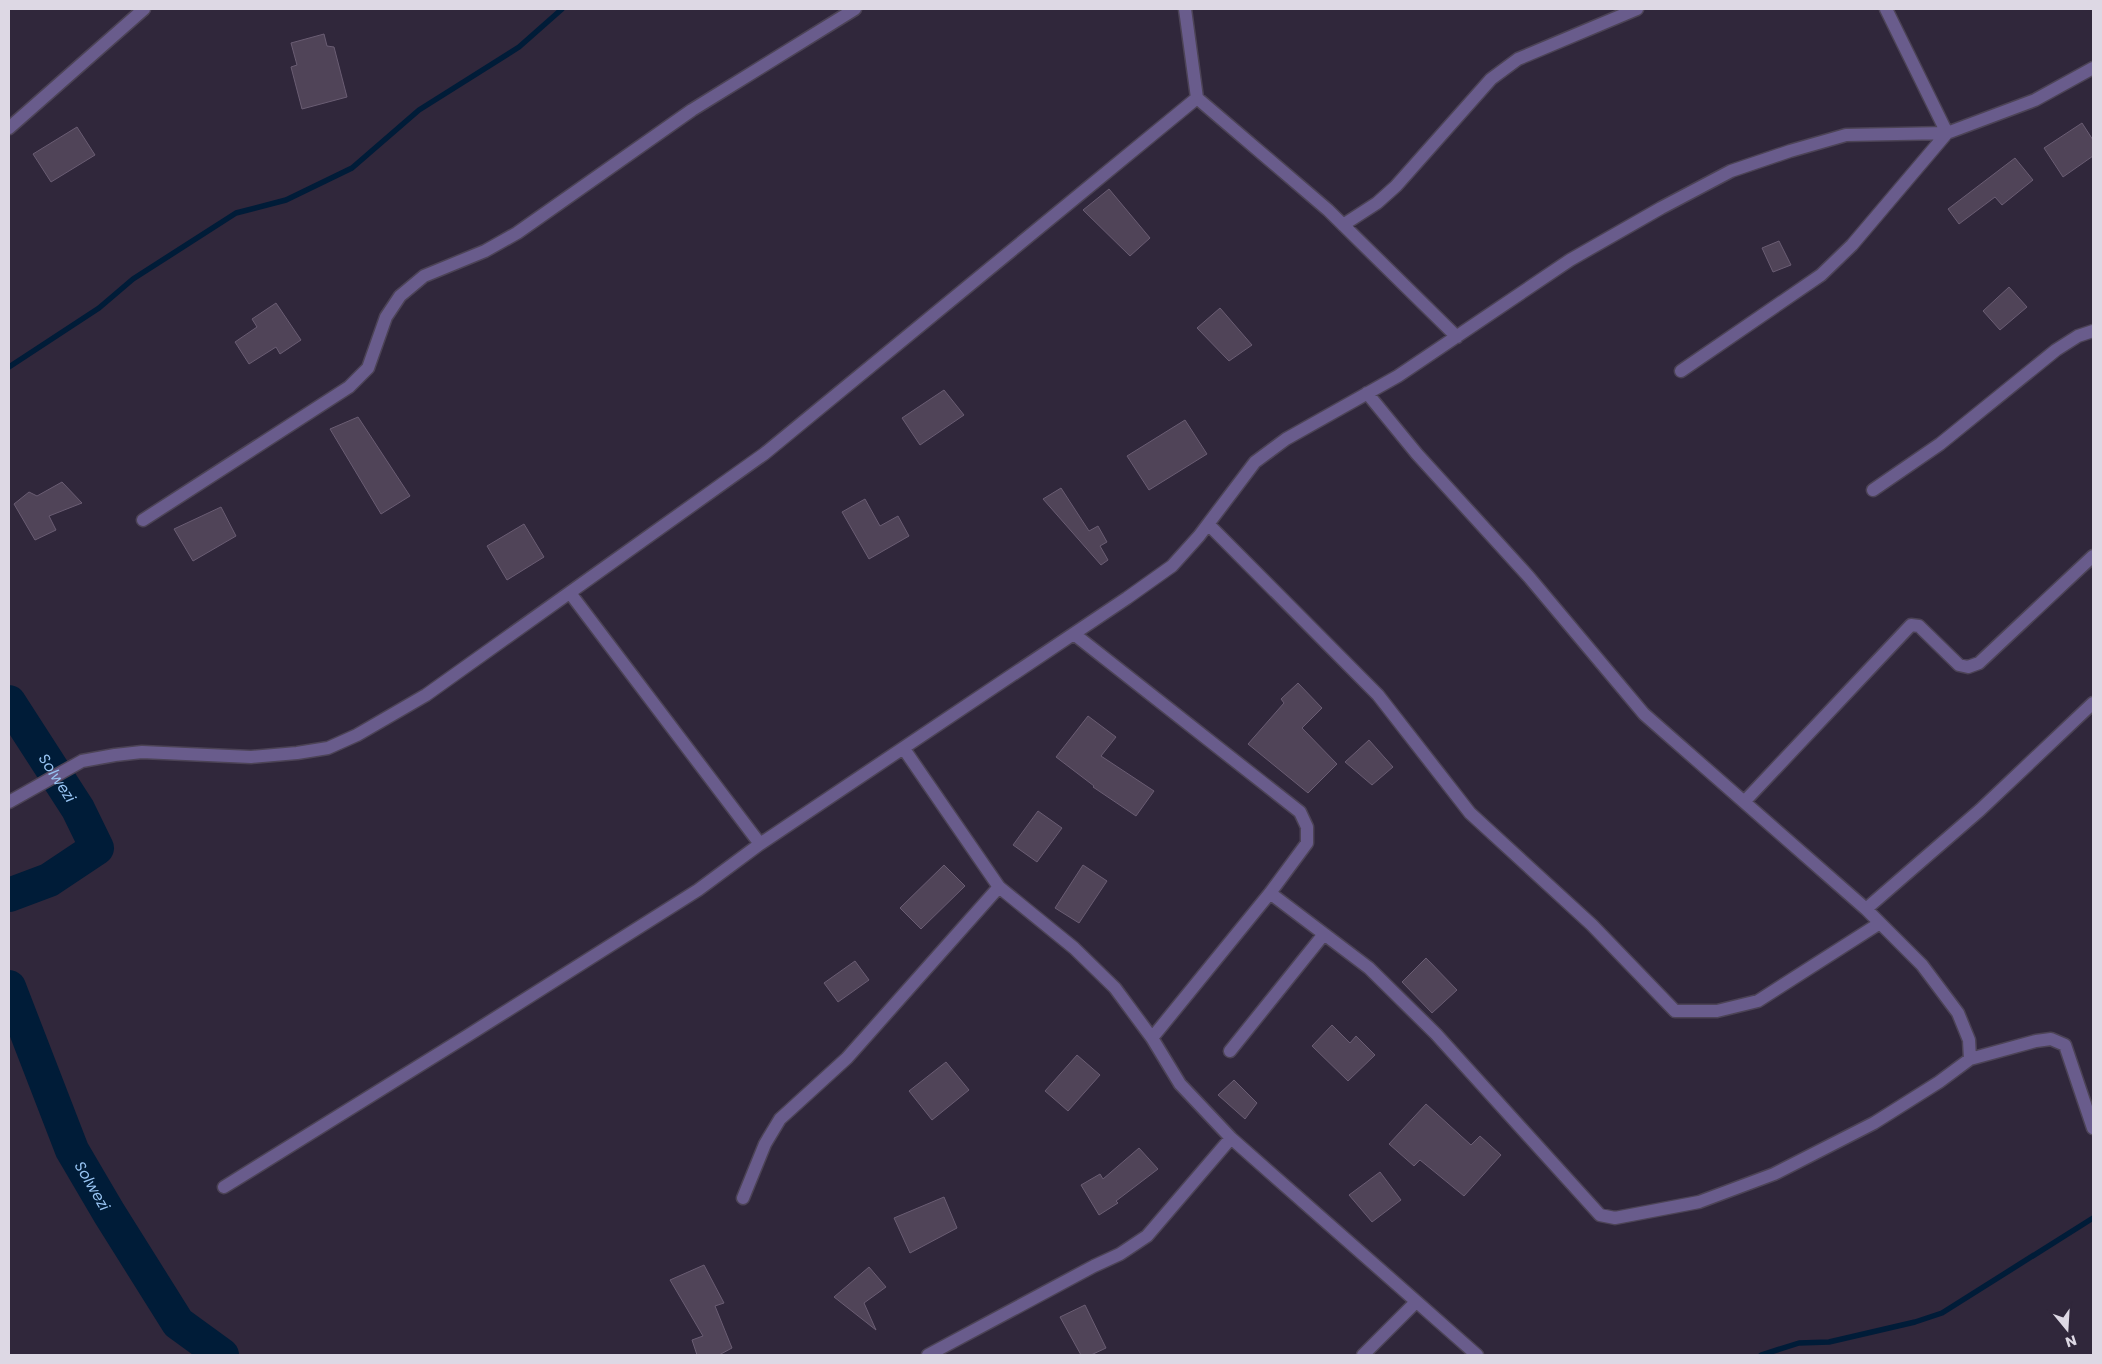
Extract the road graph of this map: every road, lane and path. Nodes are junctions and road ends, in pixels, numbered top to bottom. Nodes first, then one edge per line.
1 (144, 9) edge
2 (855, 9) edge
3 (1185, 9) edge
4 (1638, 9) edge
5 (1886, 9) edge
6 (2093, 68) edge
7 (1197, 98) junction
8 (9, 128) edge
9 (1947, 133) junction
10 (1343, 225) junction
11 (2093, 331) edge
12 (1457, 337) junction
13 (1682, 371) dead end
14 (1367, 393) junction
15 (1873, 490) dead end
16 (144, 520) dead end
17 (1208, 524) junction
18 (2093, 556) edge
19 (570, 593) junction
20 (1074, 634) junction
21 (2093, 703) edge
22 (904, 749) junction
23 (9, 802) edge
24 (1744, 802) junction
25 (760, 844) junction
26 (998, 887) junction
27 (1270, 893) junction
28 (1866, 909) junction
29 (1880, 923) junction
30 (1324, 934) junction
31 (1152, 1038) junction
32 (1230, 1051) dead end
33 (1970, 1059) junction
34 (2093, 1128) edge
35 (1231, 1138) junction
36 (224, 1187) dead end
37 (743, 1198) dead end
38 (1416, 1302) junction
39 (928, 1355) edge
40 (1363, 1355) edge
41 (1477, 1355) edge

1 - 8 street
2 - 16 street
3 - 7 street
4 - 10 street
5 - 9 street
6 - 9 street
7 - 10 street
7 - 19 street
9 - 12 street
9 - 13 street
10 - 12 street
11 - 15 street
12 - 14 street
14 - 17 street
14 - 24 street
17 - 20 street
17 - 29 street
18 - 24 street
19 - 23 street
19 - 25 street
20 - 22 street
20 - 27 street
21 - 28 street
22 - 25 street
22 - 26 street
24 - 28 street
25 - 36 street
26 - 31 street
26 - 37 street
27 - 30 street
27 - 31 street
28 - 29 street
29 - 33 street
30 - 32 street
30 - 33 street
31 - 35 street
33 - 34 street
35 - 38 street
35 - 39 street
38 - 40 street
38 - 41 street

